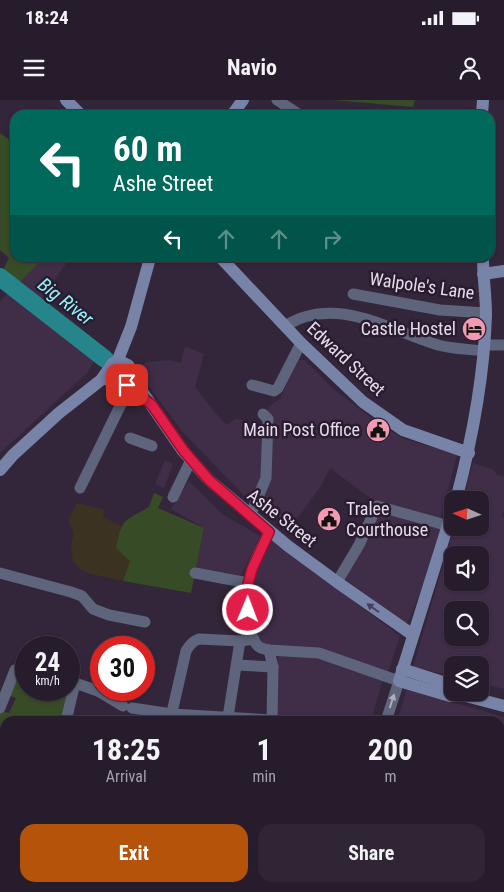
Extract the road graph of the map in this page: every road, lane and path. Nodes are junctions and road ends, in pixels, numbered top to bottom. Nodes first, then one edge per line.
1 (66, 100) edge
2 (277, 100) edge
3 (76, 110) edge
4 (292, 110) edge
5 (149, 262) edge
6 (225, 262) edge
7 (483, 262) edge
8 (504, 271) edge
9 (483, 274) junction
10 (353, 294) dead end
11 (486, 313) junction
12 (285, 326) junction
13 (301, 343) junction
14 (504, 346) edge
15 (484, 348) junction
16 (123, 377) junction
17 (252, 385) dead end
18 (86, 393) junction
19 (263, 414) dead end
20 (130, 438) dead end
21 (152, 446) dead end
22 (468, 453) junction
23 (191, 460) junction
24 (0, 470) edge
25 (80, 488) dead end
26 (458, 491) edge
27 (173, 497) dead end
28 (250, 516) junction
29 (444, 525) edge
30 (269, 532) junction
31 (446, 536) edge
32 (195, 573) dead end
33 (0, 574) edge
34 (337, 582) junction
35 (248, 584) junction
36 (146, 622) dead end
37 (413, 635) junction
38 (254, 639) junction
39 (240, 641) junction
40 (269, 650) junction
41 (237, 665) junction
42 (273, 667) junction
43 (15, 670) edge
44 (400, 675) junction
45 (444, 683) edge
46 (80, 685) edge
47 (444, 693) edge
48 (69, 701) edge
49 (486, 701) edge
50 (504, 706) edge
51 (0, 708) edge
52 (67, 716) edge
53 (163, 716) edge
54 (171, 716) edge
55 (228, 716) edge
56 (272, 716) edge
57 (388, 716) edge

1 - 3 main road
2 - 4 street
5 - 16 main road
6 - 12 main road, Edward Street
7 - 9 main road
8 - 9 main road
9 - 11 main road
10 - 11 street, Walpole's Lane
11 - 15 main road
12 - 13 main road, Edward Street
12 - 15 street
13 - 17 street
13 - 22 main road, Edward Street
14 - 15 street
15 - 22 main road
16 - 18 main road
16 - 18 main road
16 - 23 main road, Ashe Street
16 - 25 street
18 - 24 main road
19 - 28 street
20 - 21 street
22 - 26 main road
23 - 27 street
23 - 28 main road, Ashe Street
28 - 30 main road, Ashe Street
29 - 34 street
30 - 34 main road, Ashe Street
30 - 35 street
31 - 37 main road
32 - 35 street
33 - 36 street
37 -> 34 main road, Ashe Street
35 - 38 street
37 - 44 main road
38 - 39 street
38 - 40 street
39 - 41 street
39 - 54 street
40 - 42 street
40 - 44 street
41 - 42 street
41 - 55 street
42 - 56 street
43 - 51 street
44 - 45 main road
44 - 47 main road
57 -> 44 street
46 - 53 street
48 - 52 street
49 - 50 main road

